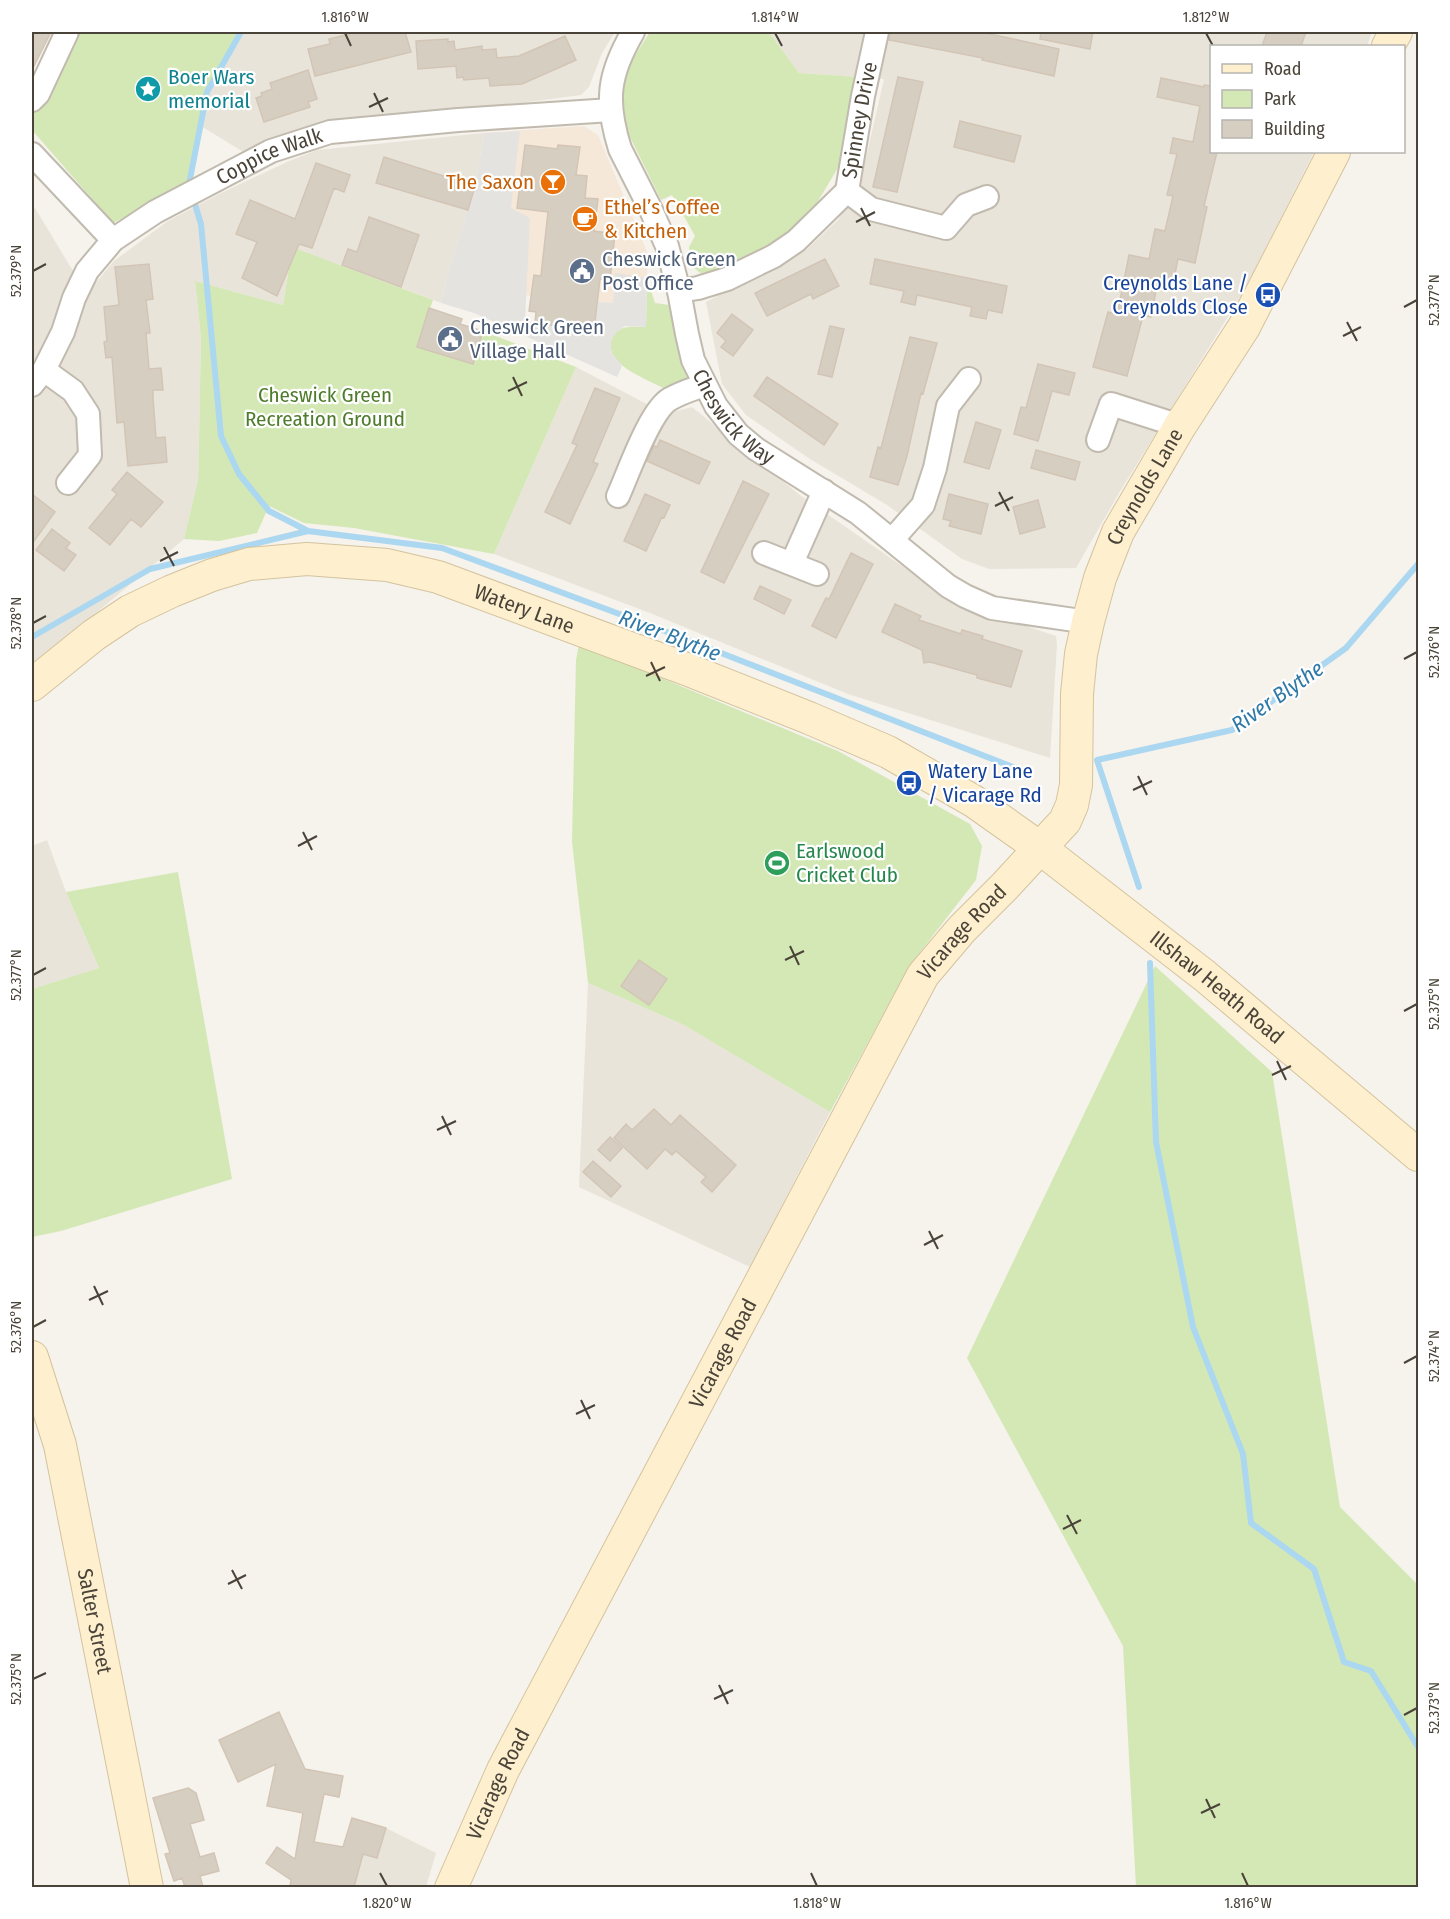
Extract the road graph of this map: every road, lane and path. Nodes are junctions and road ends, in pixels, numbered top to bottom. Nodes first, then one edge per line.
1 (67, 32) edge
2 (633, 32) edge
3 (877, 32) edge
4 (32, 100) edge
5 (610, 110) junction
6 (1333, 153) edge
7 (32, 154) edge
8 (846, 191) junction
9 (987, 196) dead end
10 (112, 240) junction
11 (680, 291) junction
12 (38, 377) edge
13 (969, 379) dead end
14 (705, 385) junction
15 (1180, 426) junction
16 (1098, 440) dead end
17 (68, 483) dead end
18 (824, 491) junction
19 (618, 496) dead end
20 (892, 540) junction
21 (764, 553) dead end
22 (792, 563) junction
23 (817, 574) dead end
24 (1088, 622) junction
25 (32, 685) edge
26 (1040, 848) junction
27 (1419, 1155) edge
28 (32, 1357) edge
29 (147, 1887) edge
30 (451, 1887) edge

1 - 4 street
2 - 5 street, Cheswick Way
3 - 8 street, Spinney Drive
5 - 10 street, Coppice Walk
5 - 11 street, Cheswick Way
6 - 15 street, Creynolds Lane
7 - 10 street
8 - 9 street
8 - 11 street, Spinney Drive
10 - 12 street, Coppice Walk
11 - 14 street, Cheswick Way
12 - 17 street
13 - 20 street
14 - 18 street, Cheswick Way
14 - 19 street
15 - 16 street
15 - 24 street, Creynolds Lane
18 - 20 street, Cheswick Way
18 - 22 street
20 - 24 street, Cheswick Way
21 - 22 street
22 - 23 street
24 - 26 street, Creynolds Lane
25 - 26 street, Watery Lane
26 - 27 street, Illshaw Heath Road
26 - 30 street, Vicarage Road
28 - 29 street, Salter Street

